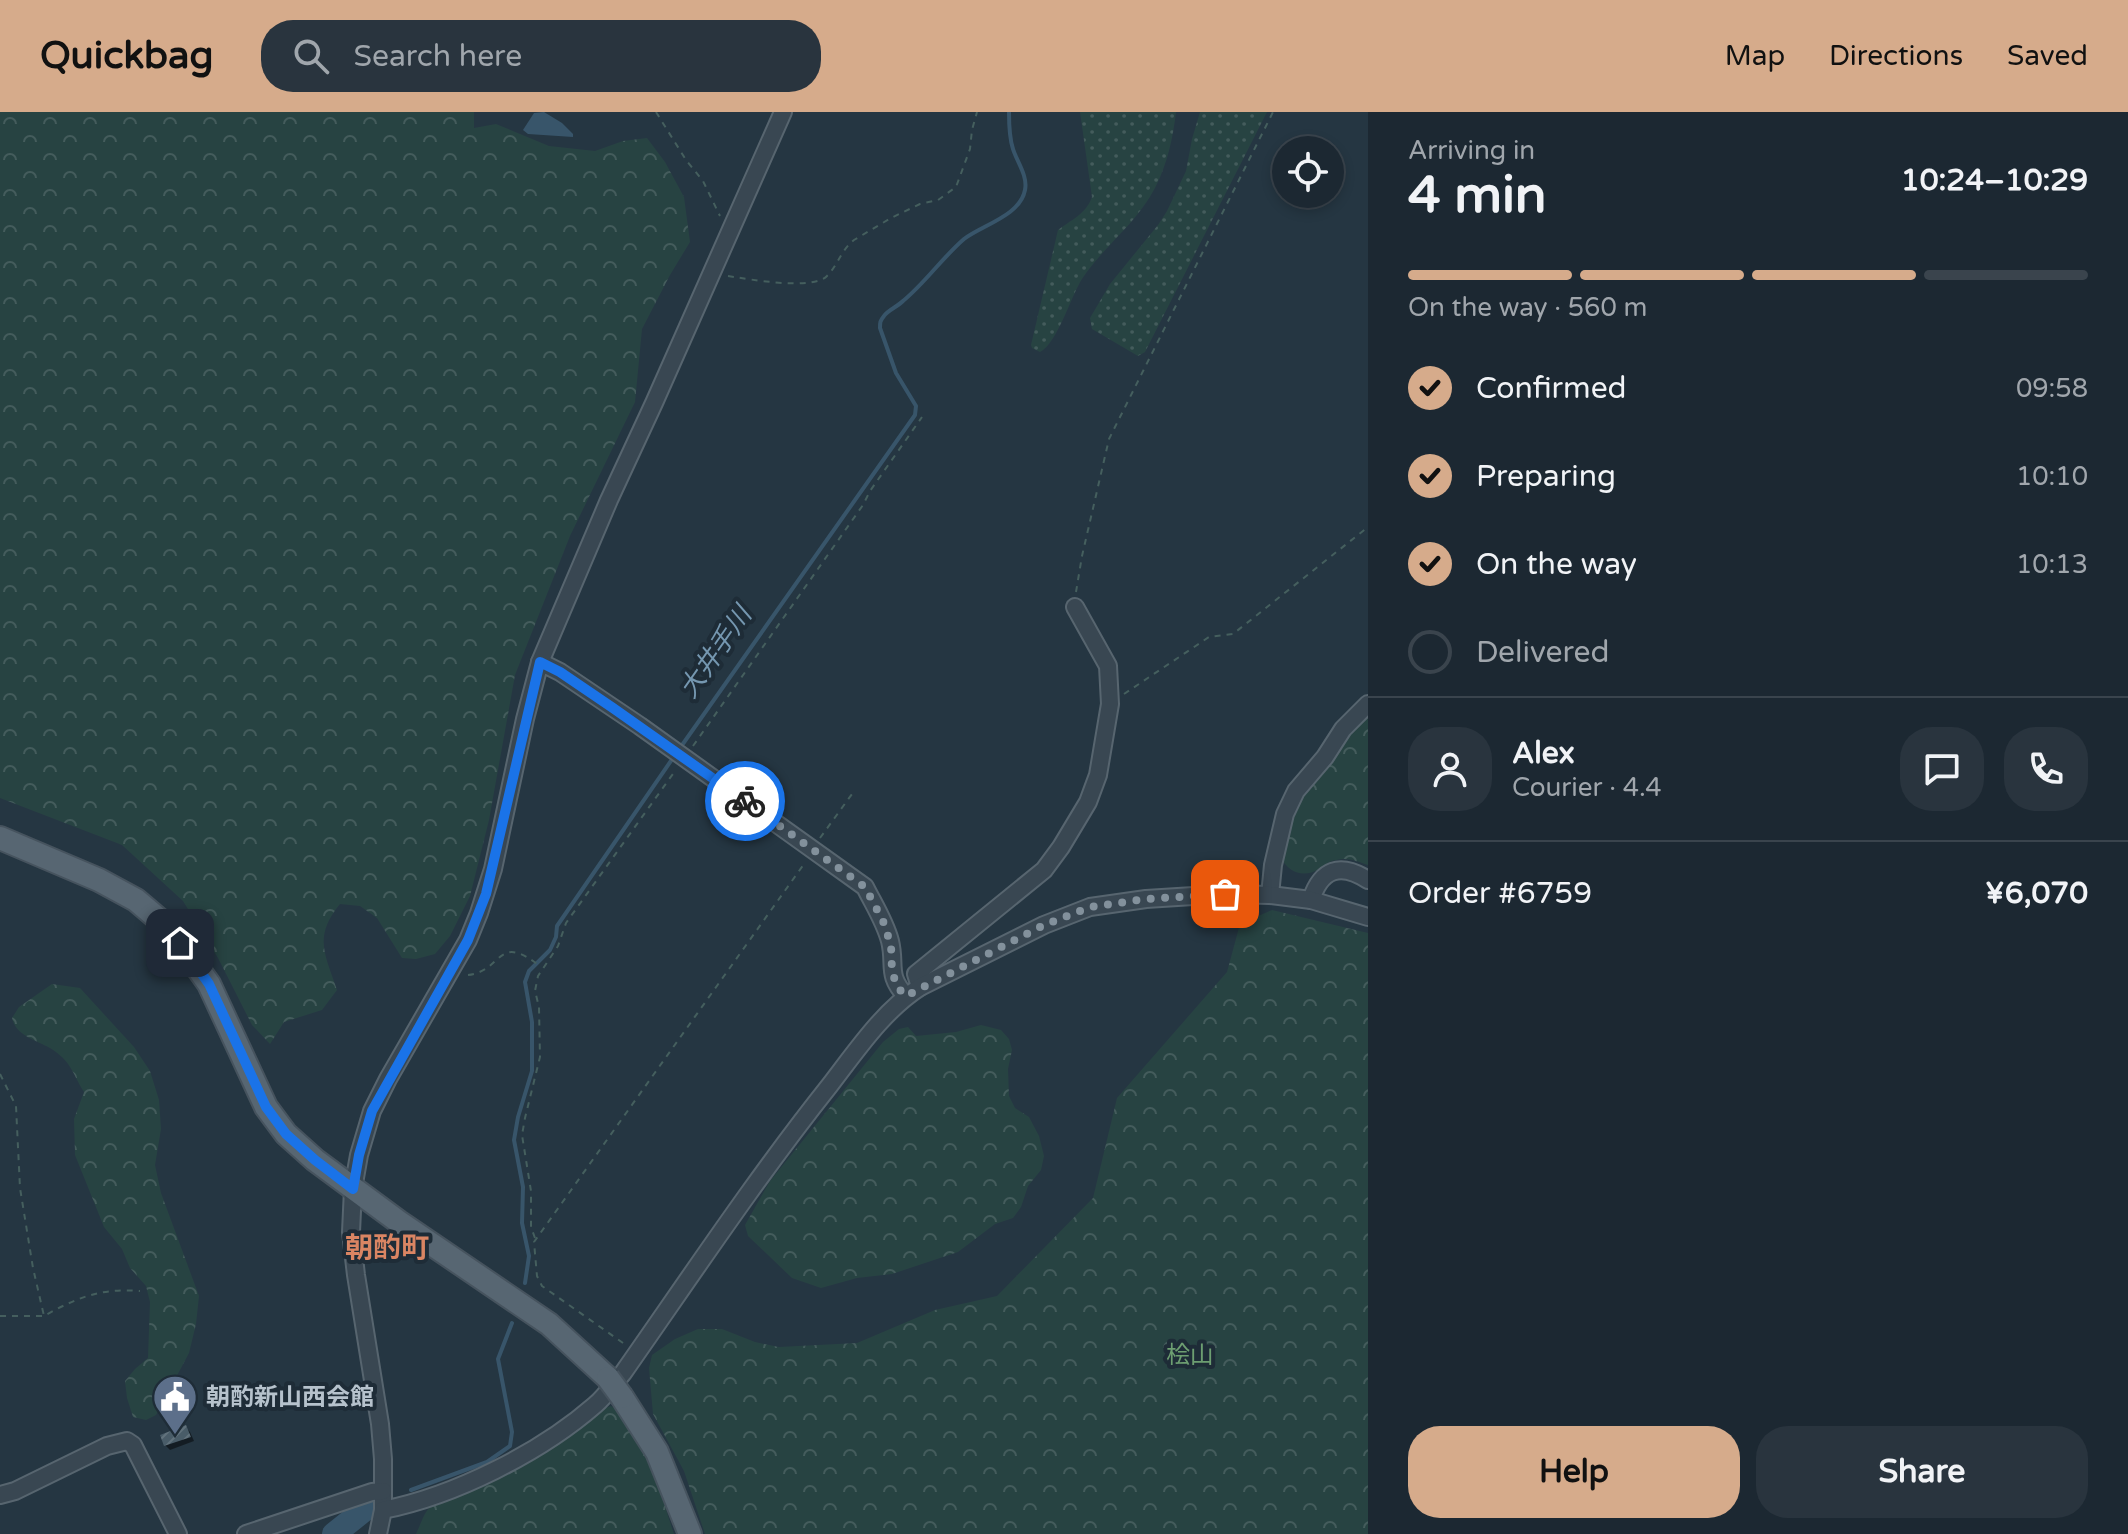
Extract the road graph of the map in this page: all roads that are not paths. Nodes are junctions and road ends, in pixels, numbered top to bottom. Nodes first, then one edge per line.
1 (783, 112) edge
2 (1075, 607) road end
3 (540, 662) junction
4 (1368, 704) edge
5 (0, 838) edge
6 (1368, 880) edge
7 (1270, 895) junction
8 (1311, 900) junction
9 (1368, 917) edge
10 (920, 987) junction
11 (906, 996) junction
12 (353, 1189) junction
13 (383, 1491) junction
14 (0, 1495) edge
15 (383, 1510) junction
16 (178, 1534) edge
17 (246, 1534) edge
18 (378, 1534) edge
19 (690, 1534) edge

1 - 3 street
2 - 10 street
3 - 11 street
3 - 12 street
4 - 7 street
5 - 12 main road
6 - 8 street
7 - 8 street
7 - 10 street
8 - 9 street
10 - 11 street
11 - 15 street
12 - 13 street
12 - 19 main road, bridge
13 - 15 street
13 - 17 street
14 - 16 street
15 - 18 street

